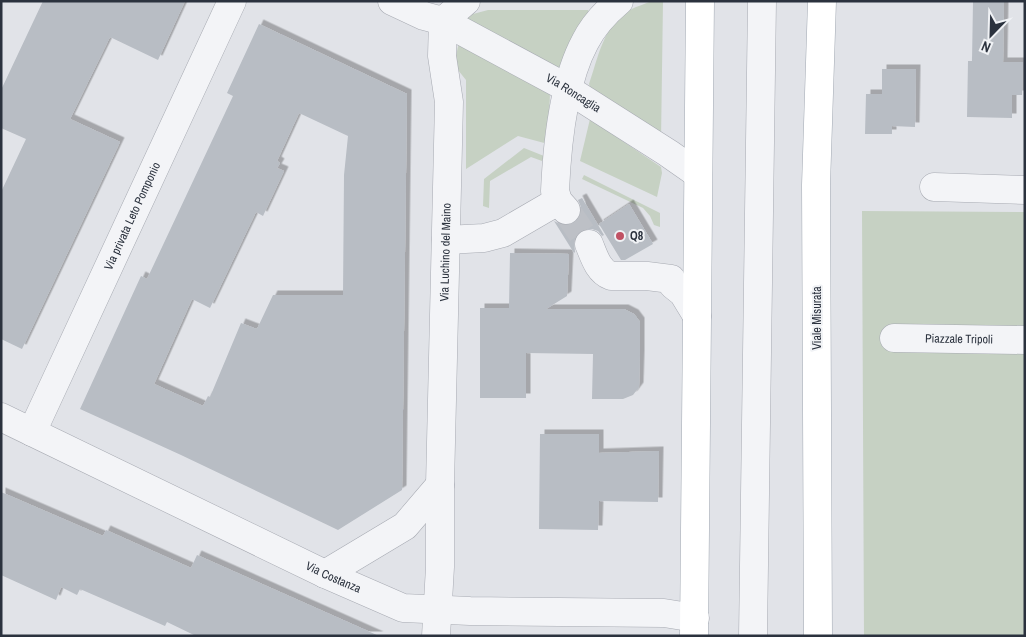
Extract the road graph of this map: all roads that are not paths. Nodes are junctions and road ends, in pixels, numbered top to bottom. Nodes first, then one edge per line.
1 (232, 1) edge
2 (392, 1) edge
3 (466, 1) edge
4 (620, 1) edge
5 (700, 1) edge
6 (762, 1) edge
7 (822, 1) edge
8 (443, 21) junction
9 (568, 90) junction
10 (698, 174) junction
11 (934, 187) dead end
12 (1025, 190) edge
13 (446, 240) junction
14 (589, 244) tunnel mouth
15 (697, 316) junction
16 (894, 338) dead end
17 (1025, 340) edge
18 (1, 417) edge
19 (32, 432) junction
20 (440, 485) junction
21 (325, 574) junction
22 (437, 623) edge
23 (695, 627) edge
24 (753, 636) edge
25 (818, 636) edge

1 - 19 street, Via privata Leto Pomponio
2 - 8 street, Via Roncaglia
3 - 8 street
4 - 9 street
5 - 10 main road
6 - 24 street
7 - 25 main road, Viale Misurata
8 - 9 street, Via Roncaglia
8 - 13 street, Via Luchino del Maino
9 - 10 street, Via Roncaglia
9 - 13 street
10 - 15 main road
11 - 12 street
13 - 20 street, Via Luchino del Maino
14 - 15 street
15 - 23 main road
16 - 17 street, Piazzale Tripoli
18 - 19 street, Via Costanza
19 - 21 street, Via Costanza
20 - 21 street
20 - 22 street, Via Luchino del Maino
21 - 22 street, Via Costanza
22 - 23 street, Via Costanza

